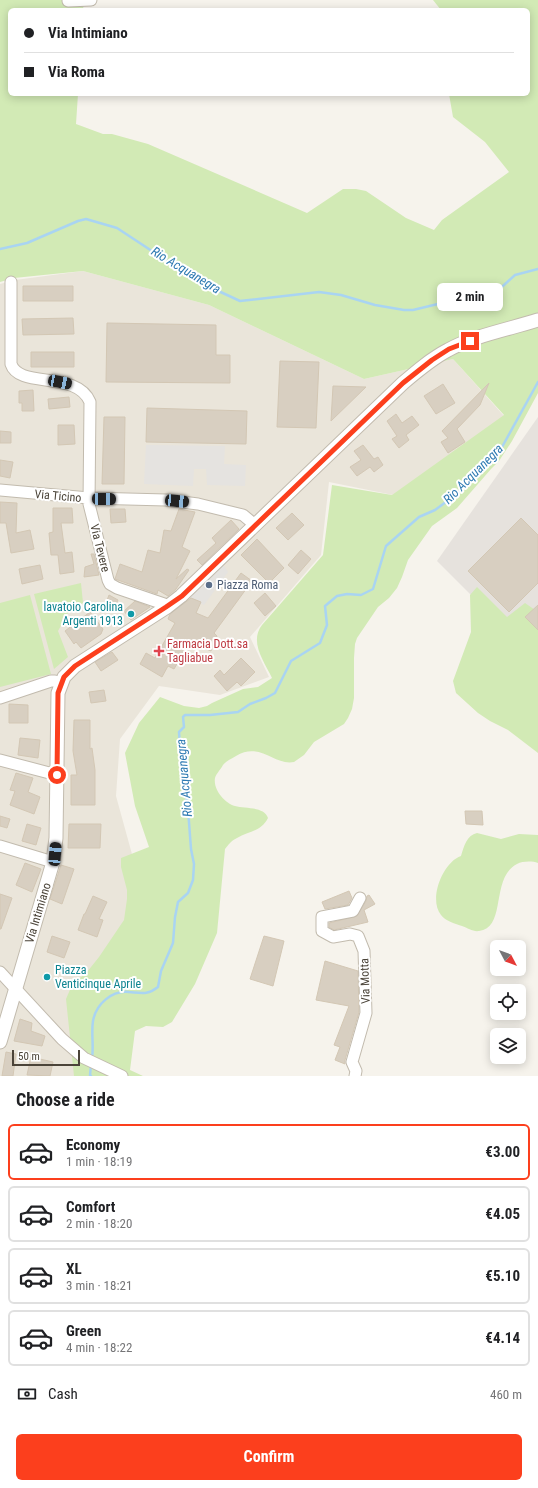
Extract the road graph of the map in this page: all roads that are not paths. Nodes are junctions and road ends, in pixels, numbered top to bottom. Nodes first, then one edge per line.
1 (91, 0) edge
2 (68, 1) edge
3 (11, 282) dead end
4 (538, 320) edge
5 (5, 347) edge
6 (0, 490) edge
7 (89, 498) junction
8 (255, 525) junction
9 (166, 607) junction
10 (61, 684) junction
11 (0, 698) edge
12 (0, 760) edge
13 (57, 775) junction
14 (0, 846) edge
15 (53, 862) junction
16 (360, 898) dead end
17 (0, 972) edge
18 (15, 989) junction
19 (0, 1042) edge
20 (122, 1076) edge
21 (355, 1076) edge

1 - 2 street
3 - 5 street
4 - 8 street
5 - 7 street
6 - 7 street, Via Ticino
7 - 8 street, Via Ticino
7 - 9 street, Via Tevere
8 - 9 street
9 - 10 street
10 - 11 street
10 - 13 street, Via Intimiano
12 - 13 street
13 - 15 street, Via Intimiano
14 - 15 street
15 - 18 street, Via Intimiano
16 - 21 street, Via Motta
17 - 18 street
18 - 19 street, Via Intimiano
18 - 20 street

